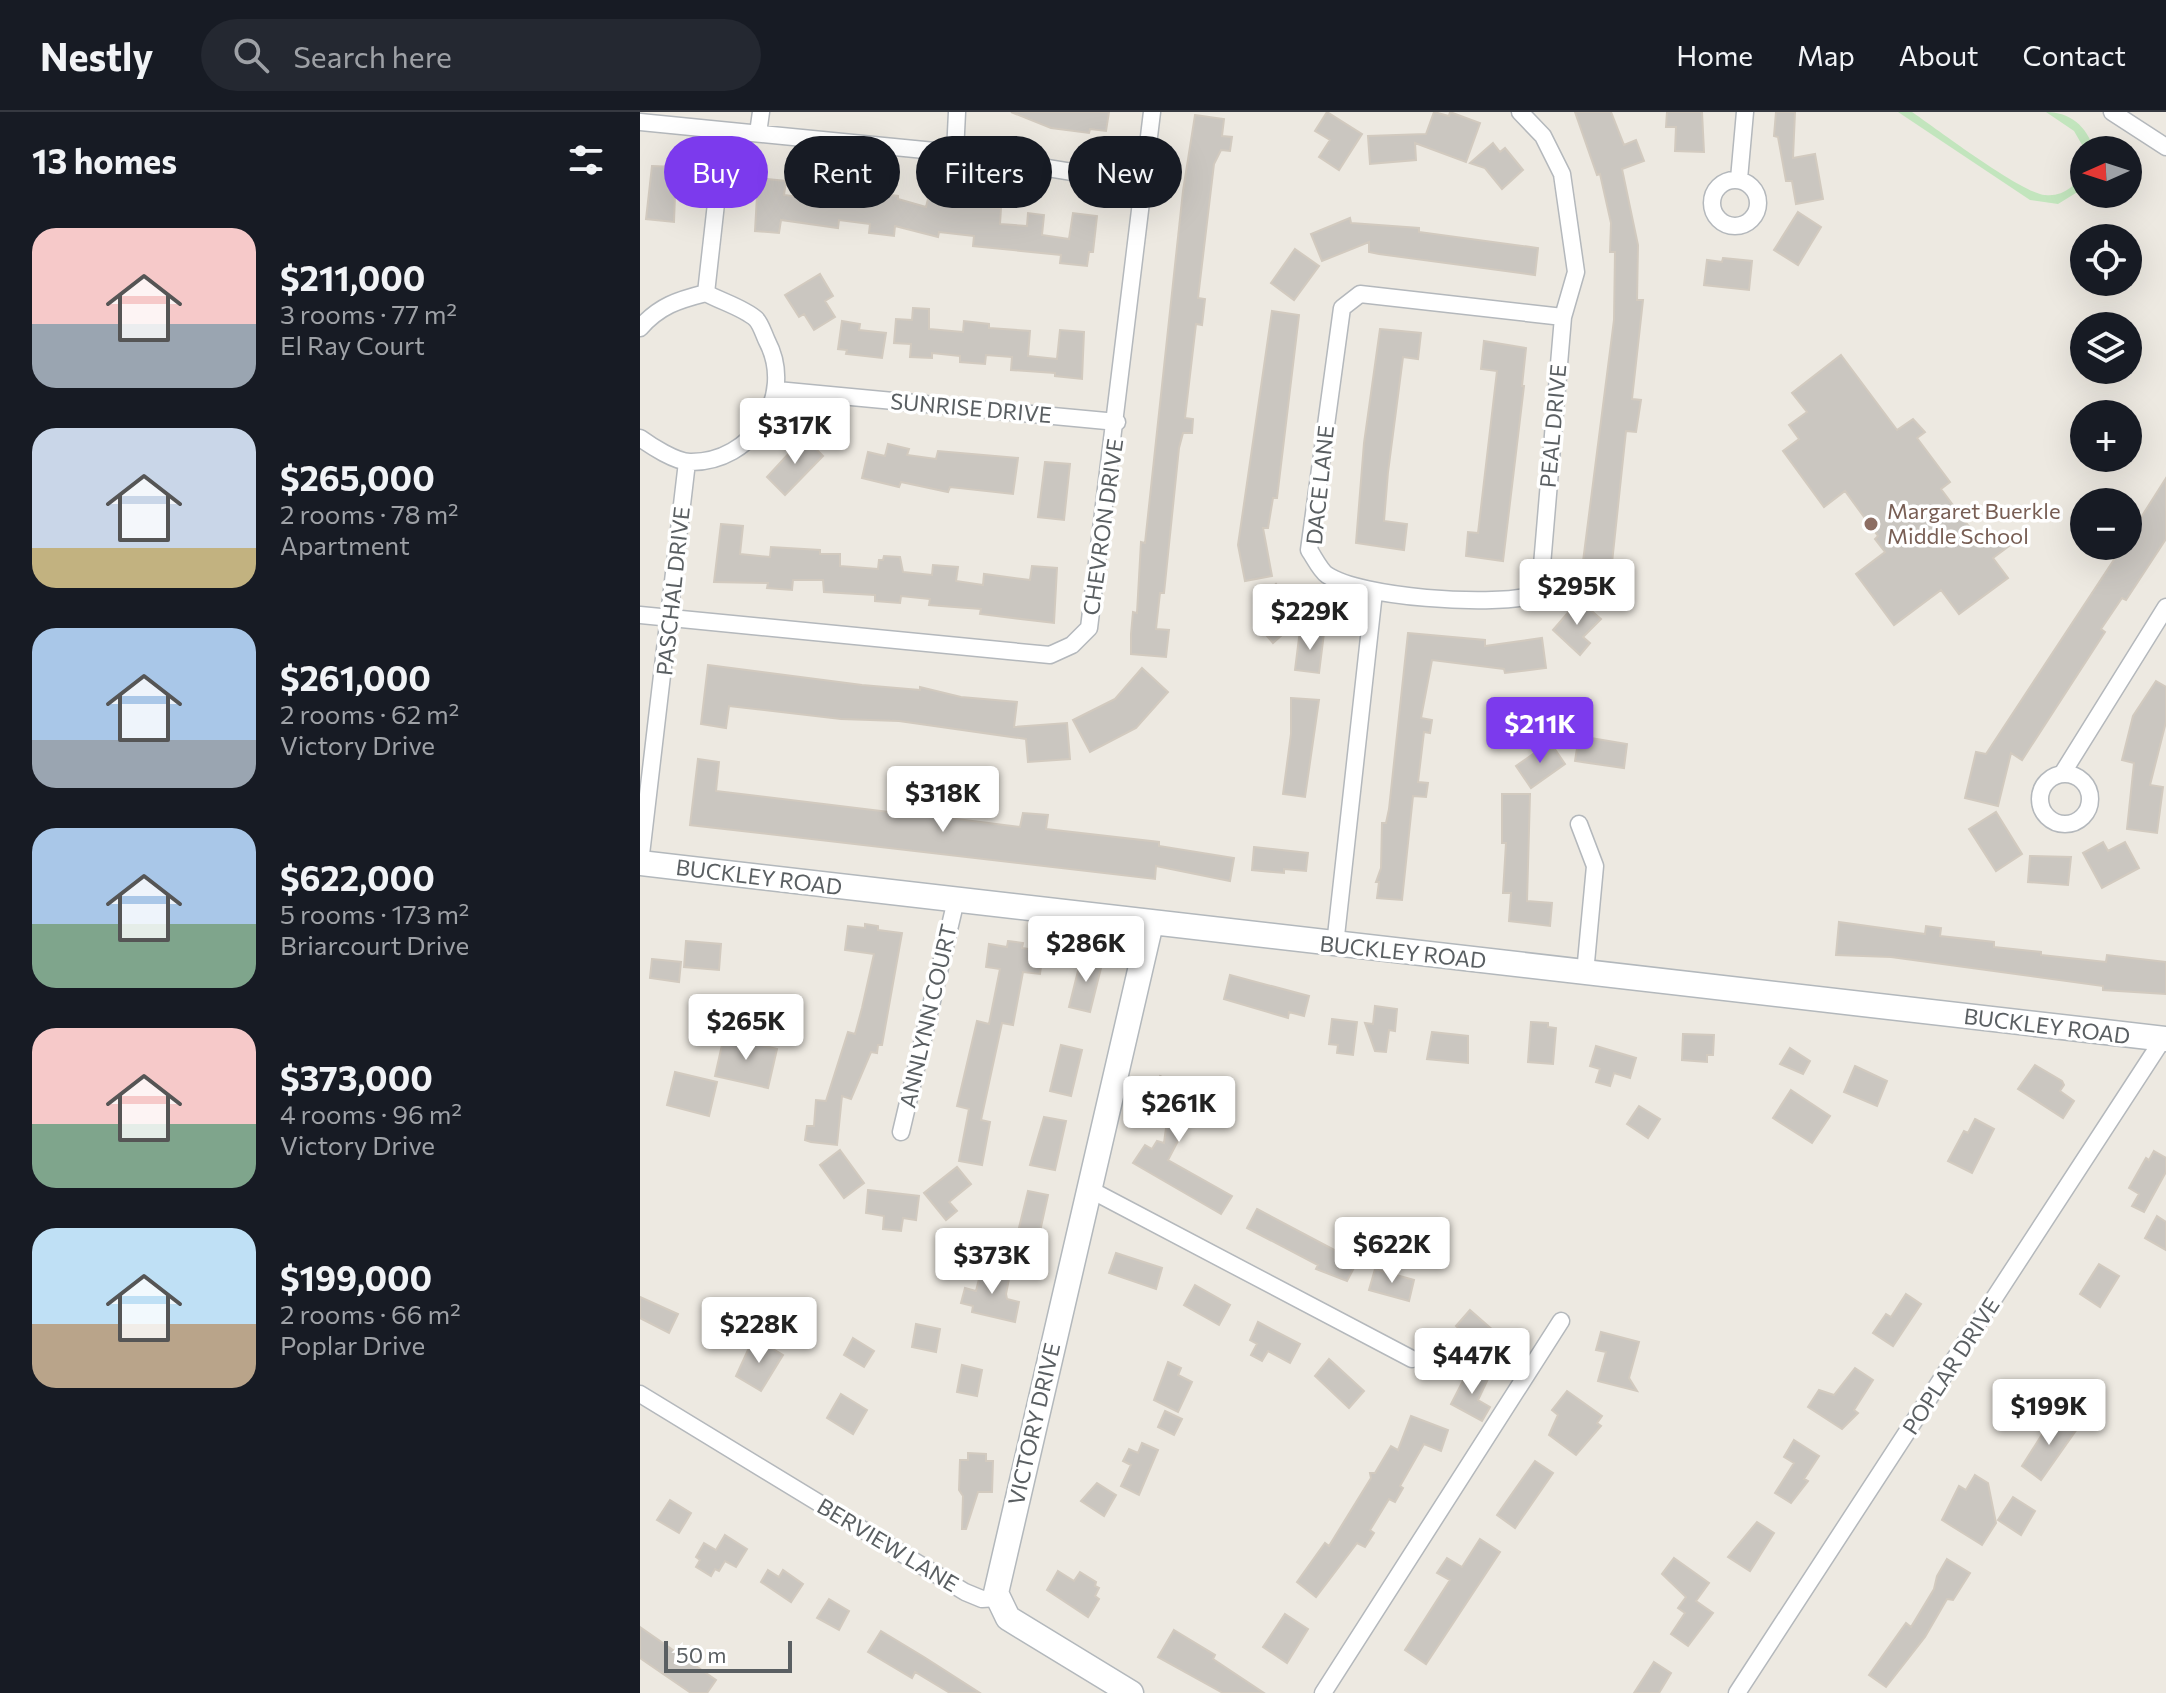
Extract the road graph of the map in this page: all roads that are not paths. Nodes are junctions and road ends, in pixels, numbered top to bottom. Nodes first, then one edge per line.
1 (761, 112) edge
2 (957, 112) edge
3 (1152, 112) edge
4 (1520, 112) edge
5 (1745, 112) edge
6 (2112, 112) edge
7 (640, 122) edge
8 (724, 132) junction
9 (758, 133) junction
10 (956, 136) edge
11 (1150, 136) edge
12 (2166, 147) edge
13 (916, 149) edge
14 (1739, 179) dead end
15 (1143, 208) edge
16 (706, 293) junction
17 (1563, 317) junction
18 (640, 328) edge
19 (777, 390) junction
20 (1117, 422) junction
21 (640, 438) edge
22 (687, 462) junction
23 (1374, 592) junction
24 (2166, 607) edge
25 (640, 615) edge
26 (670, 619) junction
27 (2062, 774) dead end
28 (1579, 824) dead end
29 (640, 863) edge
30 (956, 900) junction
31 (1151, 923) junction
32 (1335, 945) junction
33 (1585, 973) junction
34 (2164, 1039) edge
35 (901, 1132) dead end
36 (1089, 1189) junction
37 (1561, 1321) dead end
38 (1412, 1359) dead end
39 (640, 1394) edge
40 (997, 1598) junction
41 (1131, 1693) edge
42 (1323, 1693) edge
43 (1737, 1693) edge

1 - 9 street
2 - 10 street
3 - 11 street, CHEVRON DRIVE
4 - 17 street, PEAL DRIVE
5 - 14 street
6 - 12 street
7 - 8 street
8 - 9 street
8 - 16 street
9 - 13 street
15 - 20 street, CHEVRON DRIVE
16 - 18 street
16 - 19 street
17 - 23 street, PEAL DRIVE
17 - 23 street, DACE LANE
19 - 20 street, SUNRISE DRIVE
19 - 22 street
20 - 26 street, CHEVRON DRIVE
21 - 22 street
22 - 26 street, PASCHAL DRIVE
23 - 32 street
24 - 27 street
25 - 26 street, CHEVRON DRIVE
26 - 29 street, PASCHAL DRIVE
28 - 33 street
29 - 30 street, BUCKLEY ROAD
30 - 31 street, BUCKLEY ROAD
30 - 35 street, ANNLYNN COURT
31 - 32 street, BUCKLEY ROAD
31 - 36 street, VICTORY DRIVE
32 - 33 street, BUCKLEY ROAD
33 - 34 street, BUCKLEY ROAD
34 - 43 street, POPLAR DRIVE
36 - 38 street
36 - 40 street, VICTORY DRIVE
37 - 42 street
39 - 40 street, BERVIEW LANE
40 - 41 street

